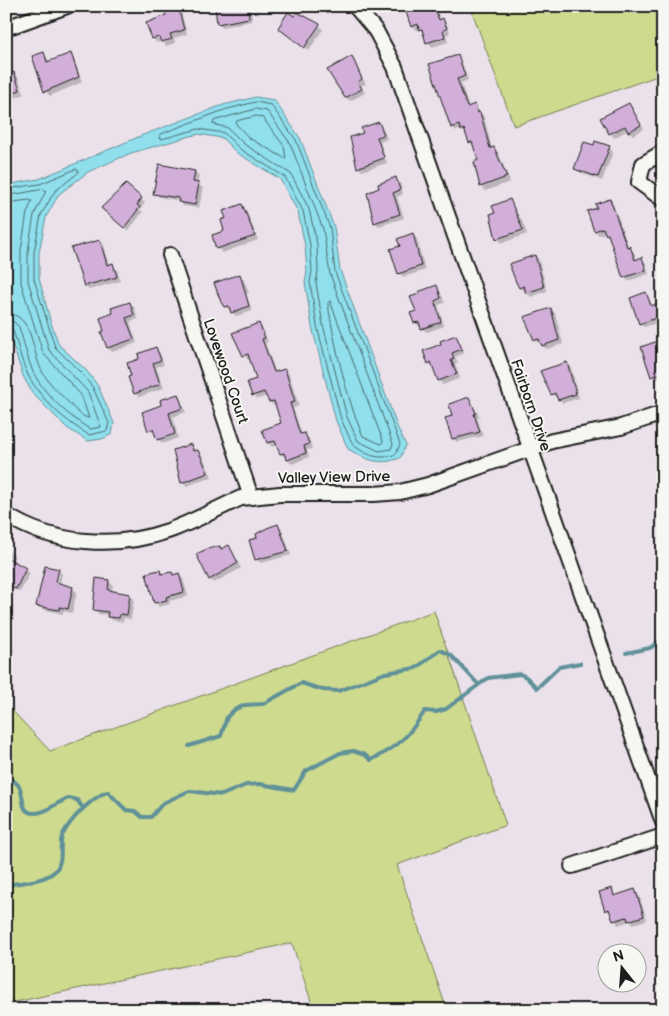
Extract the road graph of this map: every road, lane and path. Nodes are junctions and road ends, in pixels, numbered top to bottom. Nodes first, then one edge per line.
1 (67, 6) edge
2 (355, 6) edge
3 (6, 28) edge
4 (663, 152) edge
5 (662, 197) edge
6 (170, 256) dead end
7 (663, 413) edge
8 (530, 449) junction
9 (251, 496) junction
10 (6, 515) edge
11 (663, 822) edge
12 (663, 836) edge
13 (572, 866) dead end

1 - 3 street
2 - 8 street, Fairborn Drive
4 - 5 street
6 - 9 street, Lovewood Court
7 - 8 street, Valley View Drive
8 - 9 street, Valley View Drive
8 - 11 street, Fairborn Drive
9 - 10 street, Valley View Drive
12 - 13 street

